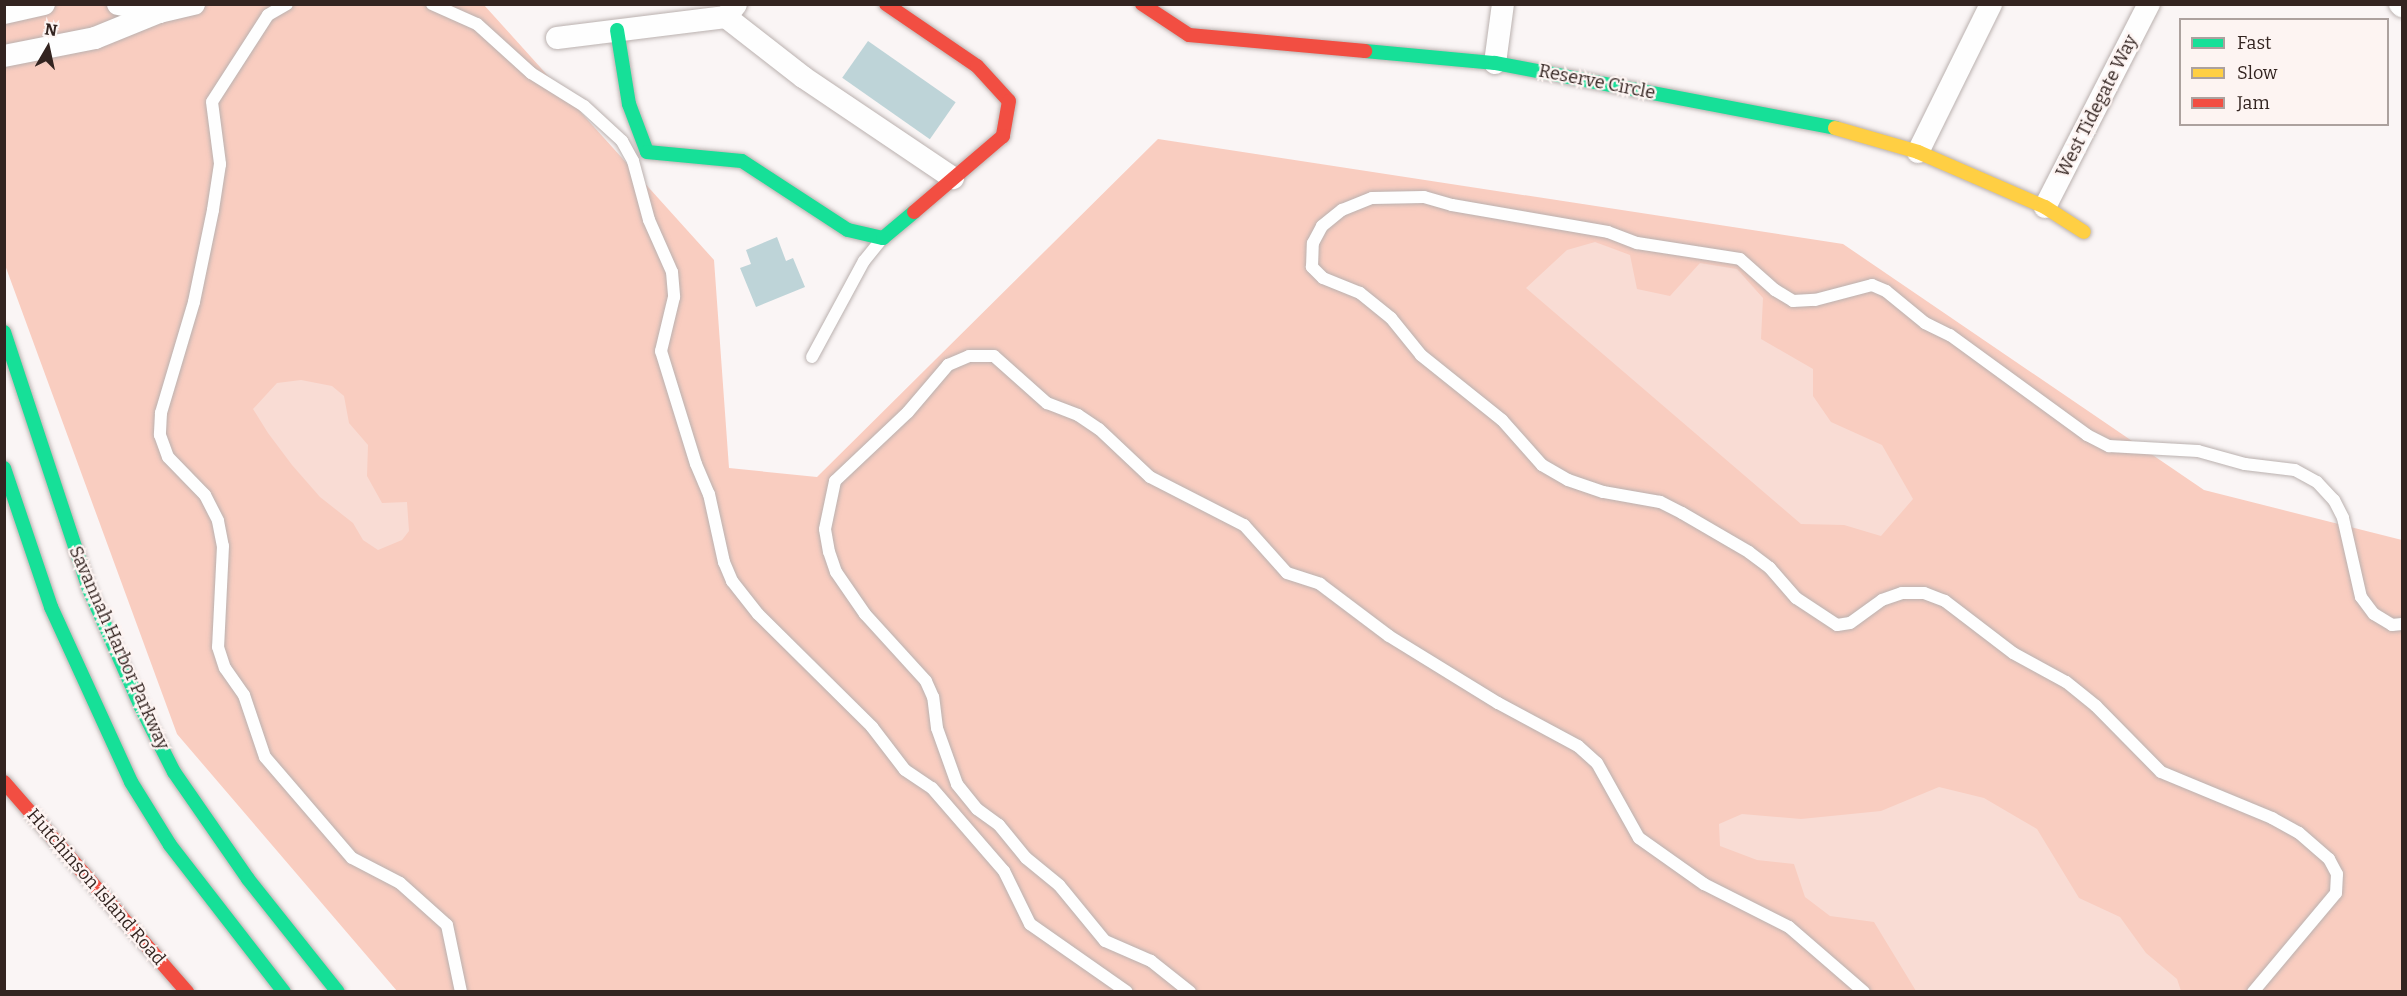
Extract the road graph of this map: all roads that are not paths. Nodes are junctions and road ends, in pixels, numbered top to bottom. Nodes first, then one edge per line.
1 (44, 4) edge
2 (118, 4) edge
3 (194, 4) edge
4 (287, 4) edge
5 (432, 4) edge
6 (886, 4) edge
7 (1142, 4) edge
8 (1503, 4) edge
9 (1991, 4) edge
10 (2149, 4) edge
11 (731, 11) edge
12 (159, 12) junction
13 (4, 13) edge
14 (617, 30) junction
15 (556, 38) dead end
16 (4, 56) edge
17 (1495, 63) junction
18 (1918, 152) junction
19 (953, 178) junction
20 (2045, 207) junction
21 (2085, 232) dead end
22 (883, 238) junction
23 (4, 332) edge
24 (812, 357) dead end
25 (4, 468) edge
26 (2403, 624) edge
27 (4, 782) edge
28 (187, 992) edge
29 (284, 992) edge
30 (338, 992) edge
31 (461, 992) edge
32 (1127, 992) edge
33 (1190, 992) edge
34 (1864, 992) edge
35 (2253, 992) edge

1 - 13 street
2 - 12 street
3 - 12 street
4 - 31 lane
5 - 32 lane
6 - 19 street
7 - 17 street, Reserve Circle
8 - 17 street
9 - 18 street
10 - 20 street, West Tidegate Way
11 - 14 street
11 - 19 street
12 - 16 street
14 - 15 street
14 - 22 street
17 - 18 street, Reserve Circle
18 - 20 street, Reserve Circle
19 - 22 street
20 - 21 street, Reserve Circle
22 - 24 lane
23 - 30 street, Savannah Harbor Parkway
25 - 29 street
26 - 35 lane
27 - 28 street, Hutchinson Island Road
33 - 34 lane

